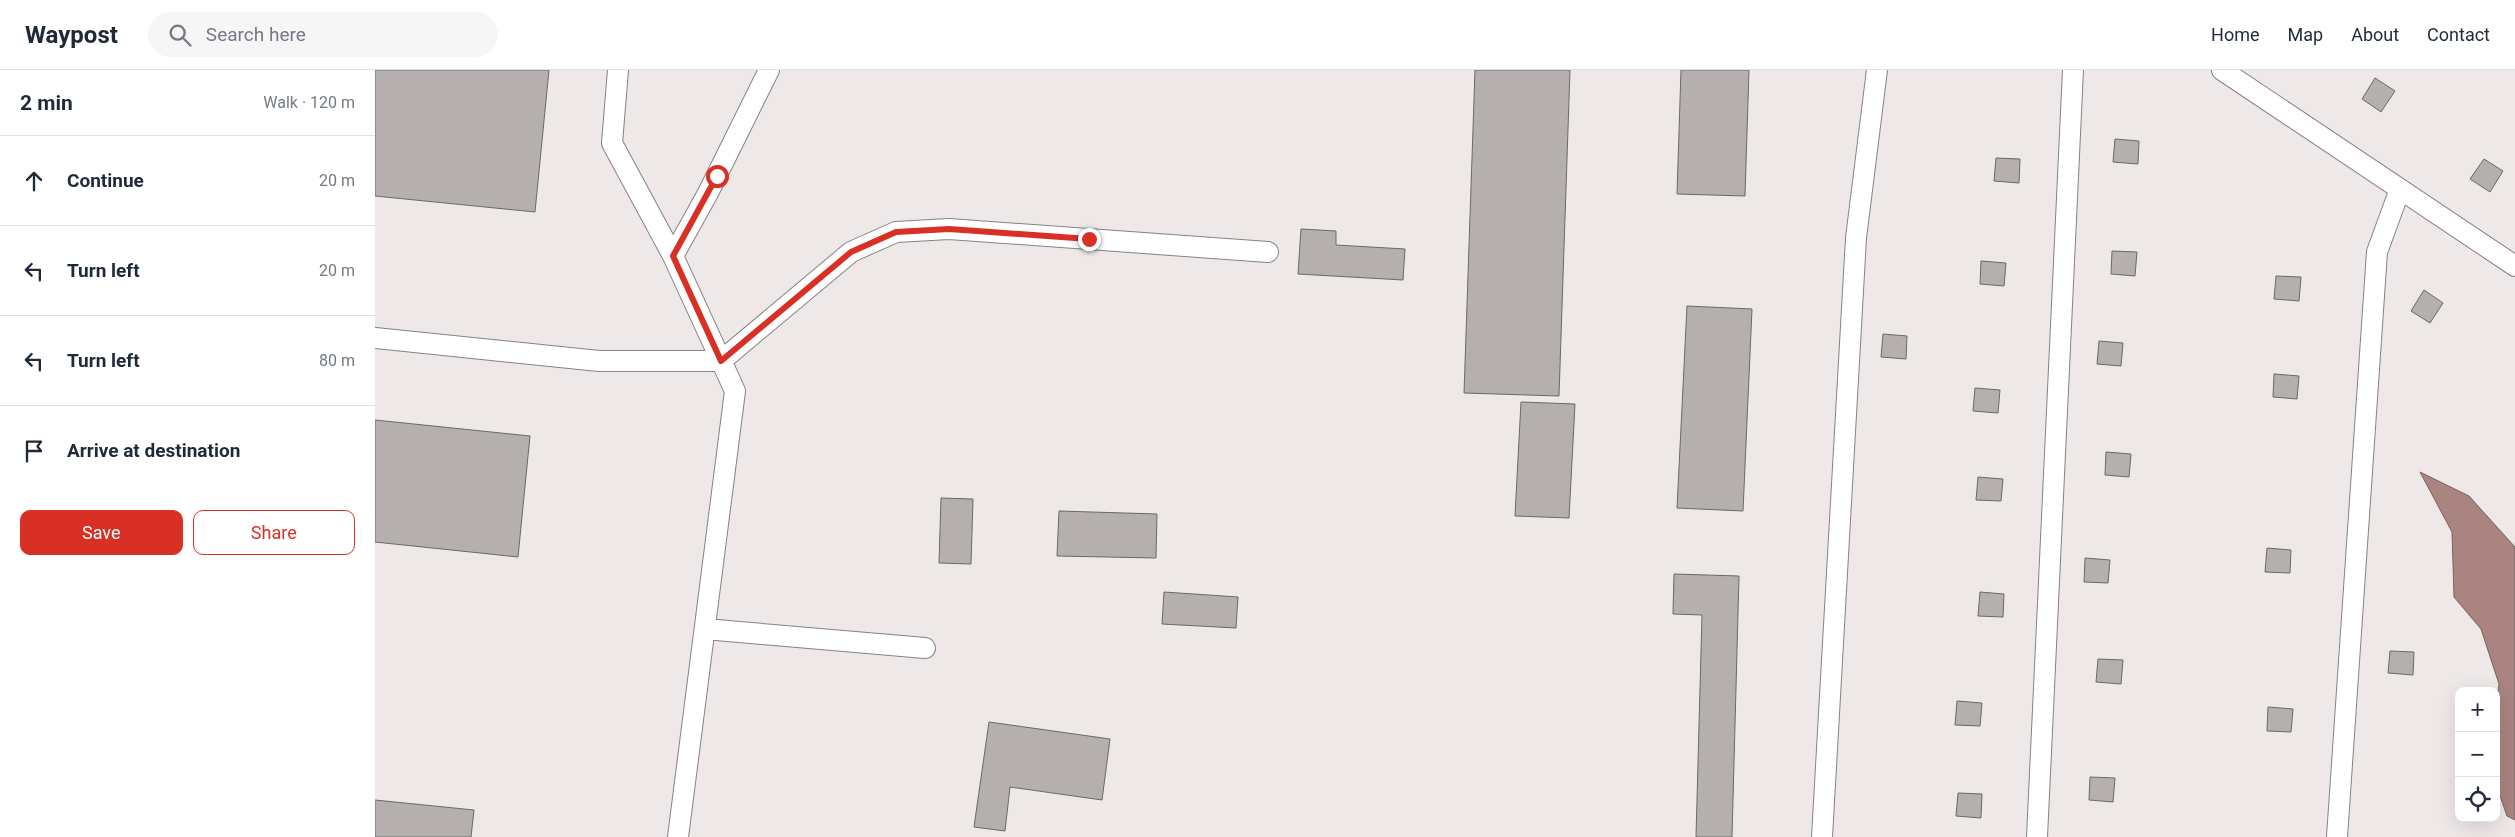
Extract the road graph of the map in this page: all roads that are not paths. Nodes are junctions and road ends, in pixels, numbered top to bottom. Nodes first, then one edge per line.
1 (619, 70) edge
2 (769, 70) edge
3 (1877, 70) edge
4 (2073, 70) edge
5 (2222, 70) edge
6 (2400, 189) junction
7 (1268, 252) dead end
8 (673, 256) junction
9 (2515, 266) edge
10 (375, 338) edge
11 (721, 361) junction
12 (705, 629) junction
13 (925, 648) dead end
14 (678, 837) edge
15 (1822, 837) edge
16 (2037, 837) edge
17 (2337, 837) edge

1 - 8 lane
2 - 8 lane
3 - 15 lane
4 - 16 lane
5 - 6 lane
6 - 9 lane
6 - 17 lane
7 - 11 lane
8 - 11 lane
10 - 11 lane
11 - 12 lane
12 - 13 lane
12 - 14 lane

